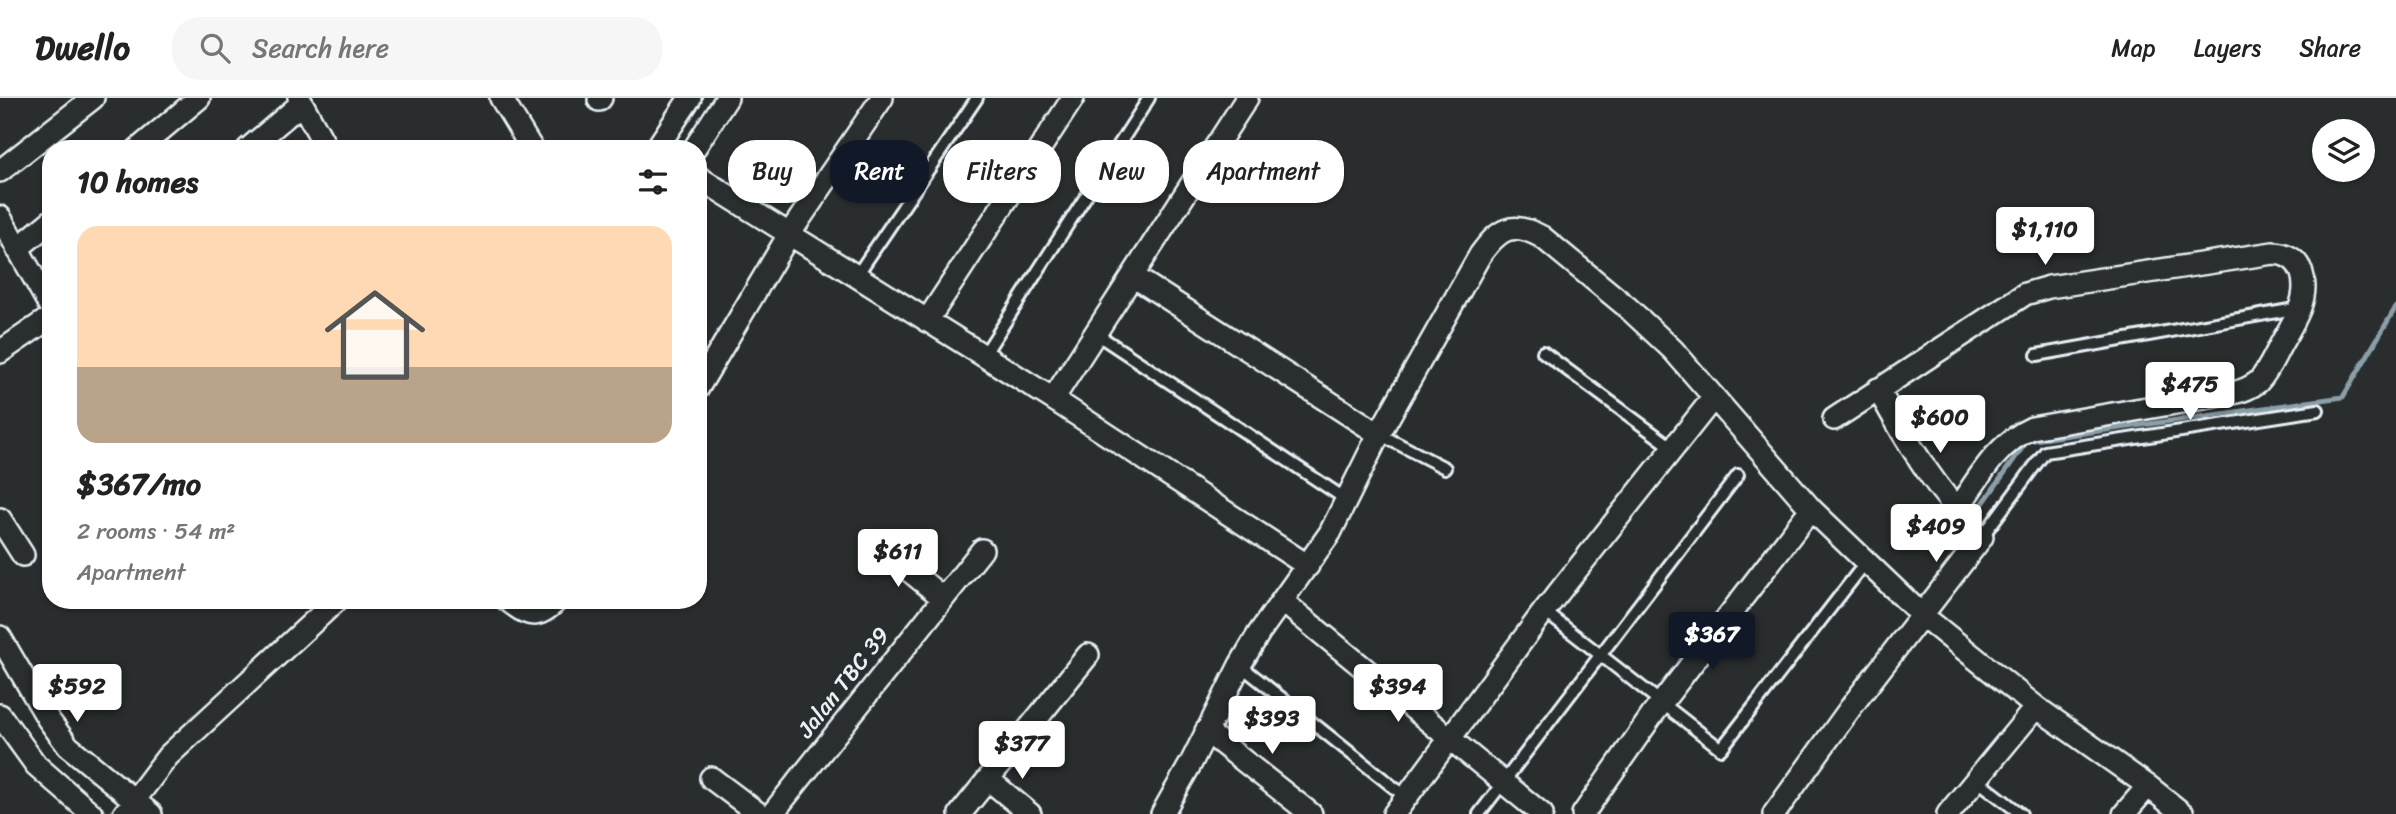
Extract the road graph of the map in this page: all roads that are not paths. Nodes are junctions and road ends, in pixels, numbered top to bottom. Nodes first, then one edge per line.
1 (93, 98) edge
2 (199, 98) edge
3 (501, 98) edge
4 (690, 98) edge
5 (727, 98) edge
6 (882, 98) edge
7 (977, 98) edge
8 (1073, 98) edge
9 (1149, 98) edge
10 (1247, 98) edge
11 (301, 101) edge
12 (149, 140) edge
13 (258, 140) edge
14 (322, 140) edge
15 (527, 140) edge
16 (662, 140) edge
17 (700, 140) edge
18 (0, 170) edge
19 (707, 182) edge
20 (0, 217) edge
21 (42, 229) edge
22 (790, 233) junction
23 (18, 249) junction
24 (857, 275) junction
25 (1133, 276) junction
26 (42, 292) edge
27 (2300, 308) junction
28 (927, 321) junction
29 (42, 323) edge
30 (1096, 333) junction
31 (0, 352) edge
32 (1543, 352) dead end
33 (984, 355) junction
34 (2037, 355) dead end
35 (707, 373) edge
36 (1878, 389) junction
37 (1714, 397) junction
38 (1053, 399) junction
39 (2318, 410) dead end
40 (1834, 419) dead end
41 (1379, 434) junction
42 (1673, 448) junction
43 (1445, 468) dead end
44 (1738, 475) dead end
45 (1347, 500) junction
46 (1811, 509) junction
47 (1956, 511) junction
48 (0, 519) edge
49 (1982, 537) junction
50 (880, 547) dead end
51 (982, 550) dead end
52 (23, 555) dead end
53 (1866, 562) junction
54 (1308, 566) junction
55 (943, 598) junction
56 (1282, 601) junction
57 (327, 609) edge
58 (519, 609) edge
59 (547, 609) edge
60 (1544, 611) junction
61 (1923, 616) junction
62 (0, 637) edge
63 (1088, 655) dead end
64 (1600, 656) junction
65 (1240, 665) junction
66 (1661, 704) junction
67 (2036, 707) junction
68 (0, 715) edge
69 (1206, 730) junction
70 (1450, 738) junction
71 (711, 778) dead end
72 (988, 779) junction
73 (1976, 780) junction
74 (1503, 782) junction
75 (2148, 786) junction
76 (1401, 806) edge
77 (128, 807) edge
78 (1785, 810) edge
79 (1300, 811) edge
80 (771, 813) edge
81 (92, 814) edge
82 (151, 814) edge
83 (960, 814) edge
84 (1030, 814) edge
85 (1162, 814) edge
86 (1479, 814) edge
87 (1542, 814) edge
88 (1583, 814) edge
89 (1948, 814) edge
90 (2021, 814) edge
91 (2124, 814) edge
92 (2183, 814) edge

1 - 18 street
2 - 12 street
3 - 15 street
4 - 16 street
5 - 17 street
6 - 22 street
7 - 24 lane
8 - 28 street
9 - 33 lane
10 - 25 street
11 - 13 street
11 - 14 street
19 - 22 street
20 - 23 street
21 - 23 street
22 - 24 street
22 - 35 street
23 - 26 street
24 - 28 street
25 - 30 street
25 - 41 street
27 - 34 lane
27 - 36 street
27 - 47 street
28 - 33 street
29 - 31 street
30 - 38 street
30 - 45 lane
32 - 42 lane
33 - 38 street
36 - 40 street
36 - 47 street
37 - 41 street
37 - 42 street
37 - 46 street
38 - 54 street
39 - 49 lane
41 - 43 lane
41 - 45 street
42 - 60 street
44 - 64 lane
45 - 54 street
46 - 53 street
46 - 66 street
47 - 49 street
48 - 52 street
49 - 61 street
50 - 55 street
51 - 55 street, Jalan TBC 39
53 - 61 street
53 - 66 lane
54 - 56 street
55 - 80 street, Jalan TBC 39
56 - 65 street
56 - 70 street
57 - 77 street
58 - 59 street
60 - 64 lane
60 - 70 street
61 - 67 street
61 - 78 street
62 - 77 street
63 - 72 street
64 - 66 lane
64 - 74 lane
65 - 69 street
65 - 76 lane
66 - 88 street
67 - 73 street
67 - 75 street
68 - 81 street
69 - 79 street
69 - 85 street
70 - 74 street
70 - 76 street
71 - 80 street
72 - 83 street
72 - 84 street
73 - 89 street
73 - 90 lane
74 - 86 lane
74 - 87 street
75 - 91 street
75 - 92 street
77 - 82 street

